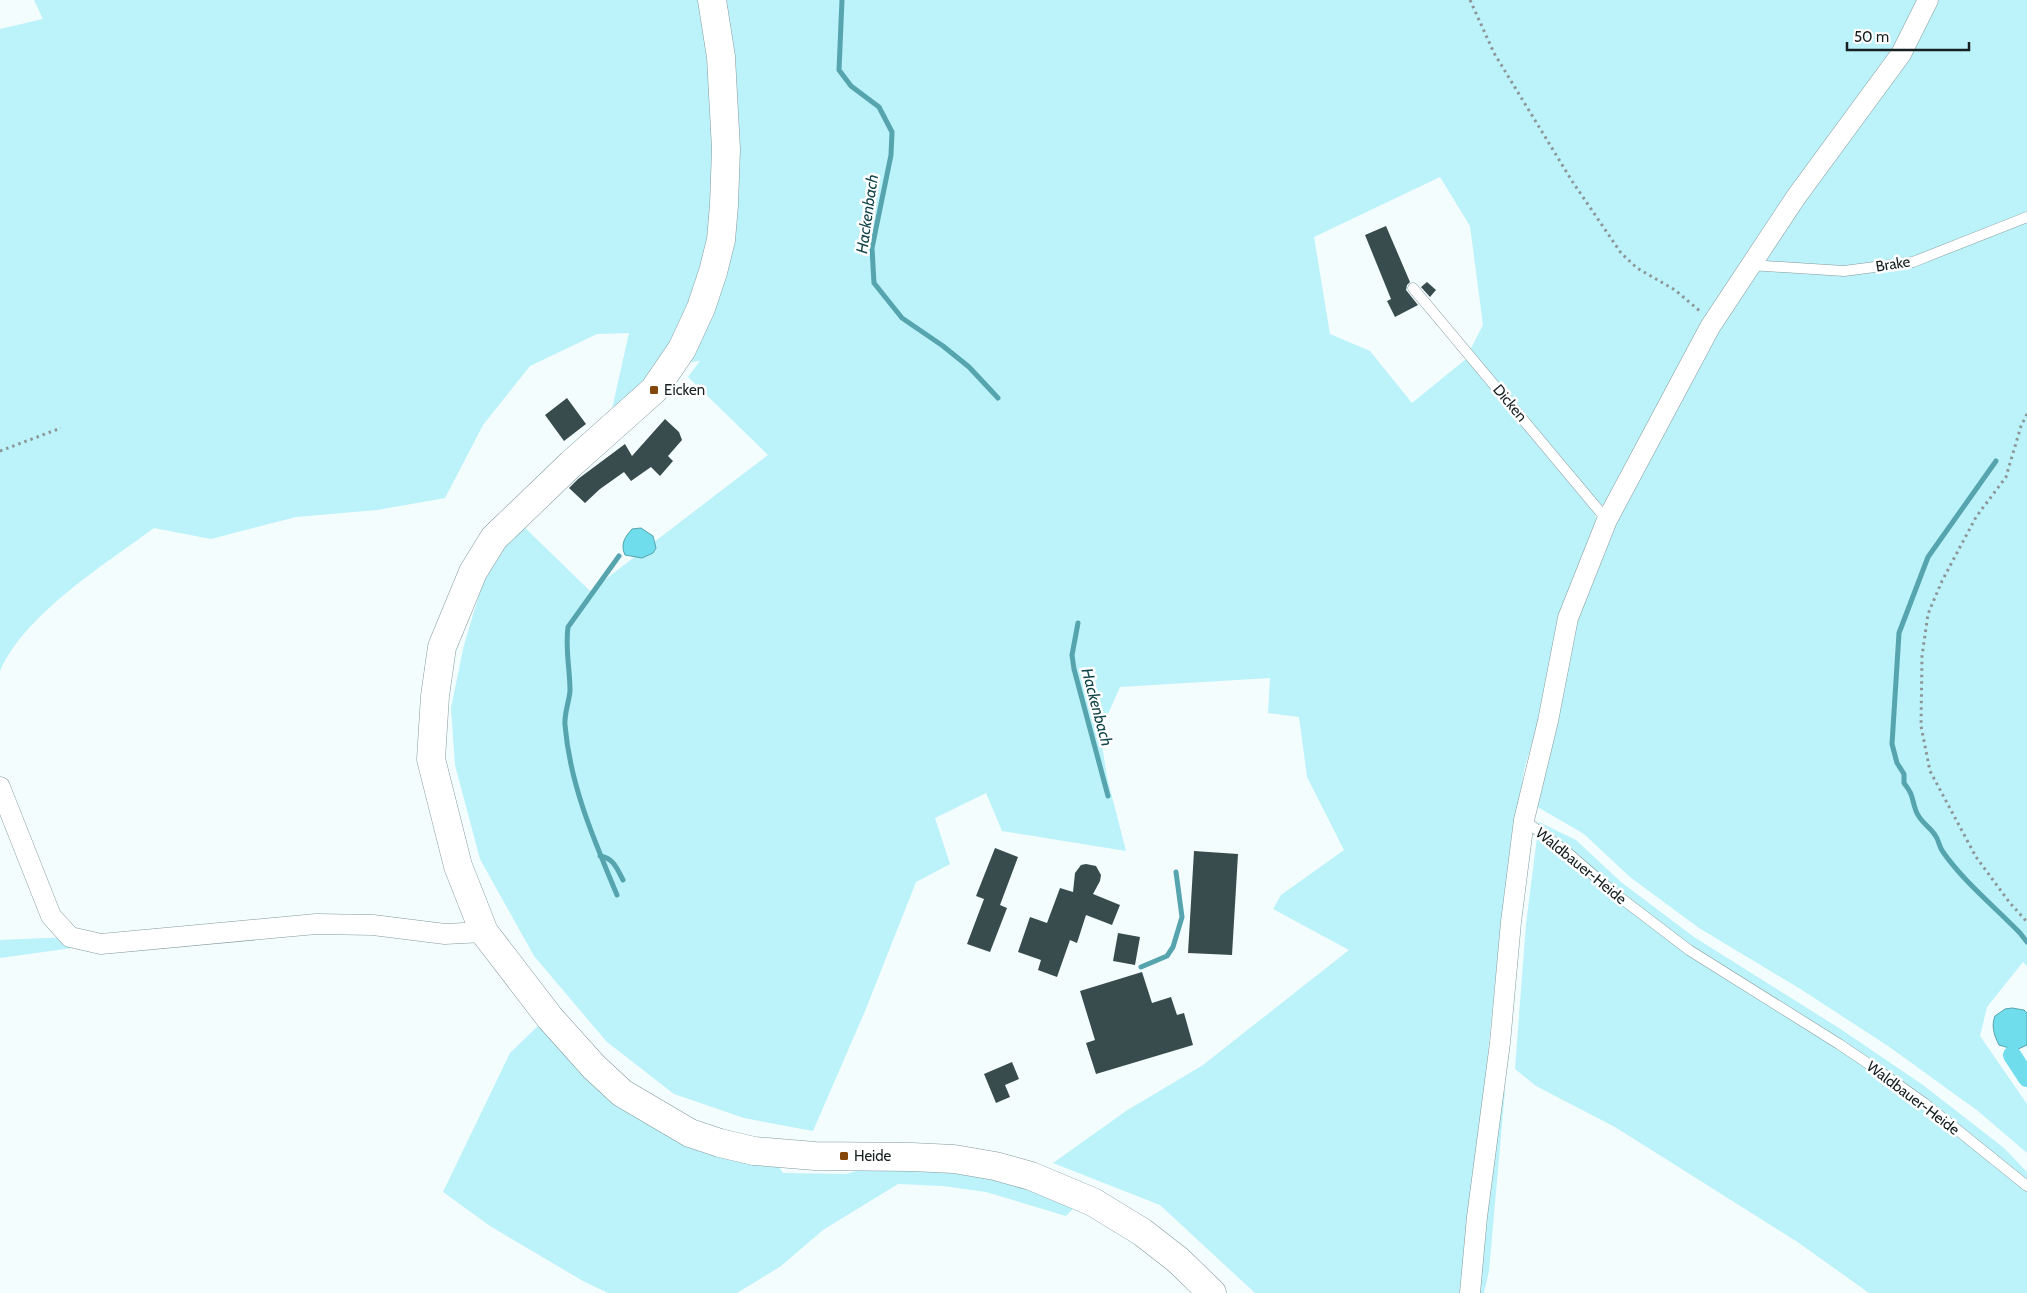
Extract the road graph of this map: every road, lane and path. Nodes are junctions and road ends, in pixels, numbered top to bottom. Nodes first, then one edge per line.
1 (712, 0) edge
2 (1470, 0) edge
3 (1928, 0) edge
4 (2027, 217) edge
5 (1750, 265) junction
6 (1413, 288) dead end
7 (1713, 323) junction
8 (2027, 414) edge
9 (61, 428) dead end
10 (0, 451) edge
11 (1607, 520) junction
12 (0, 787) edge
13 (1524, 820) junction
14 (2027, 922) edge
15 (484, 932) junction
16 (2027, 1186) edge
17 (1212, 1293) edge
18 (1470, 1293) edge

1 - 15 main road
2 - 7 path
3 - 5 street
4 - 5 lane, Brake
5 - 7 street
6 - 11 lane, Dicken
7 - 11 street
8 - 14 path
9 - 10 path
11 - 13 street
12 - 15 street
13 - 16 lane, Waldbauer-Heide
13 - 18 street, Waldbauer-Heide
15 - 17 main road

